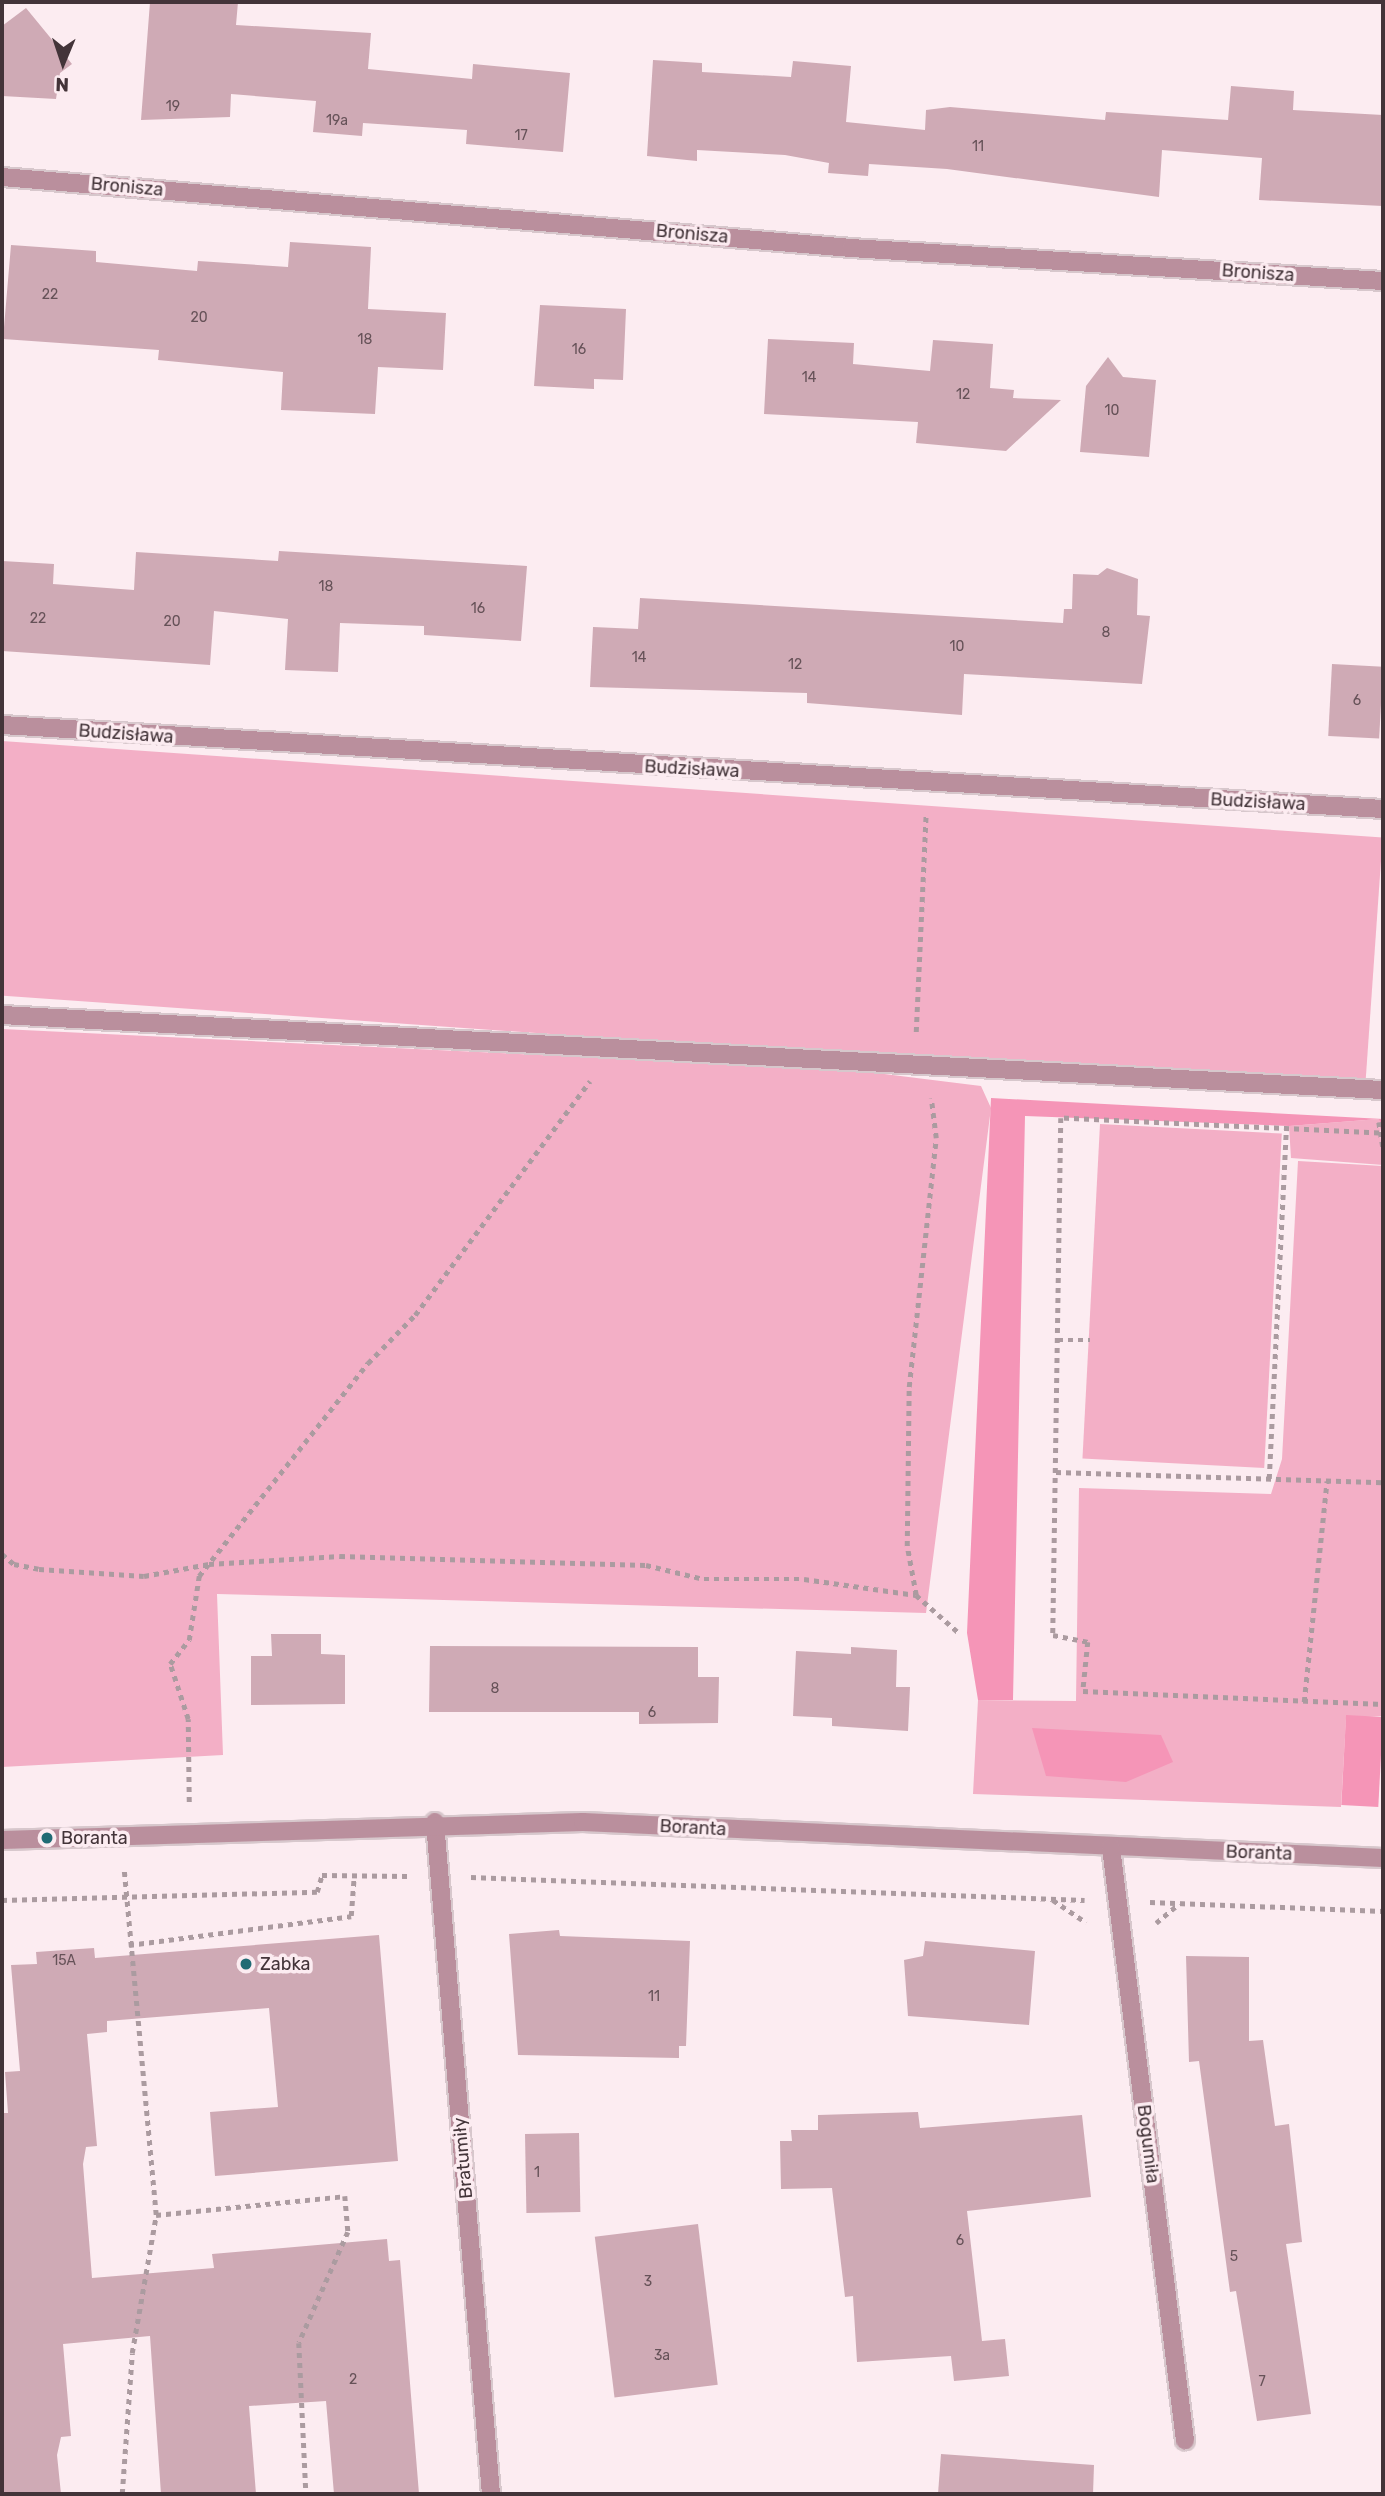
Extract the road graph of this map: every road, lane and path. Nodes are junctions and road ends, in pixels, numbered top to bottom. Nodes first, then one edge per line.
1 (2, 177) edge
2 (1383, 281) edge
3 (2, 725) edge
4 (928, 782) junction
5 (1383, 809) edge
6 (2, 1015) edge
7 (612, 1050) junction
8 (928, 1069) junction
9 (1383, 1090) edge
10 (1379, 1119) dead end
11 (1286, 1128) junction
12 (1379, 1133) junction
13 (1383, 1147) edge
14 (1284, 1165) junction
15 (1280, 1172) dead end
16 (1058, 1340) junction
17 (1090, 1340) dead end
18 (1056, 1472) junction
19 (1269, 1479) junction
20 (1327, 1481) junction
21 (1383, 1482) edge
22 (2, 1554) edge
23 (209, 1564) junction
24 (916, 1595) junction
25 (959, 1633) dead end
26 (1304, 1702) junction
27 (1383, 1704) edge
28 (435, 1822) junction
29 (190, 1831) junction
30 (2, 1840) edge
31 (1111, 1847) junction
32 (123, 1856) dead end
33 (1383, 1858) edge
34 (354, 1876) junction
35 (439, 1876) junction
36 (126, 1899) junction
37 (2, 1900) edge
38 (1118, 1901) junction
39 (1383, 1911) edge
40 (129, 1945) junction
41 (156, 2215) junction
42 (1185, 2440) dead end
43 (122, 2494) edge
44 (306, 2494) edge
45 (491, 2494) edge

1 - 2 street, Bronisza
3 - 4 street, Budzisława
4 - 5 street, Budzisława
4 - 8 path
6 - 7 street
7 - 8 street
7 - 23 path
8 - 9 street
8 - 24 path
10 - 12 path
11 - 12 path
11 - 14 path
11 - 16 path
12 - 13 path
14 - 15 path
14 - 19 path
16 - 17 path
16 - 18 path
18 - 19 path
18 - 26 path
19 - 20 path
20 - 21 path
20 - 26 path
22 - 23 path
23 - 24 path
23 - 29 path
24 - 25 path
26 - 27 path
28 - 29 street, Boranta
28 - 31 street, Boranta
28 - 35 street, Bratumiły
29 - 30 street, Boranta
31 - 33 street, Boranta
31 - 38 street, Bogumiła
32 - 36 path
34 - 35 path
34 - 36 path
34 - 40 path
35 - 38 path
35 - 45 street, Bratumiły
36 - 37 path
36 - 40 path
38 - 39 path
38 - 42 street, Bogumiła
40 - 41 path
41 - 43 path
41 - 44 path

